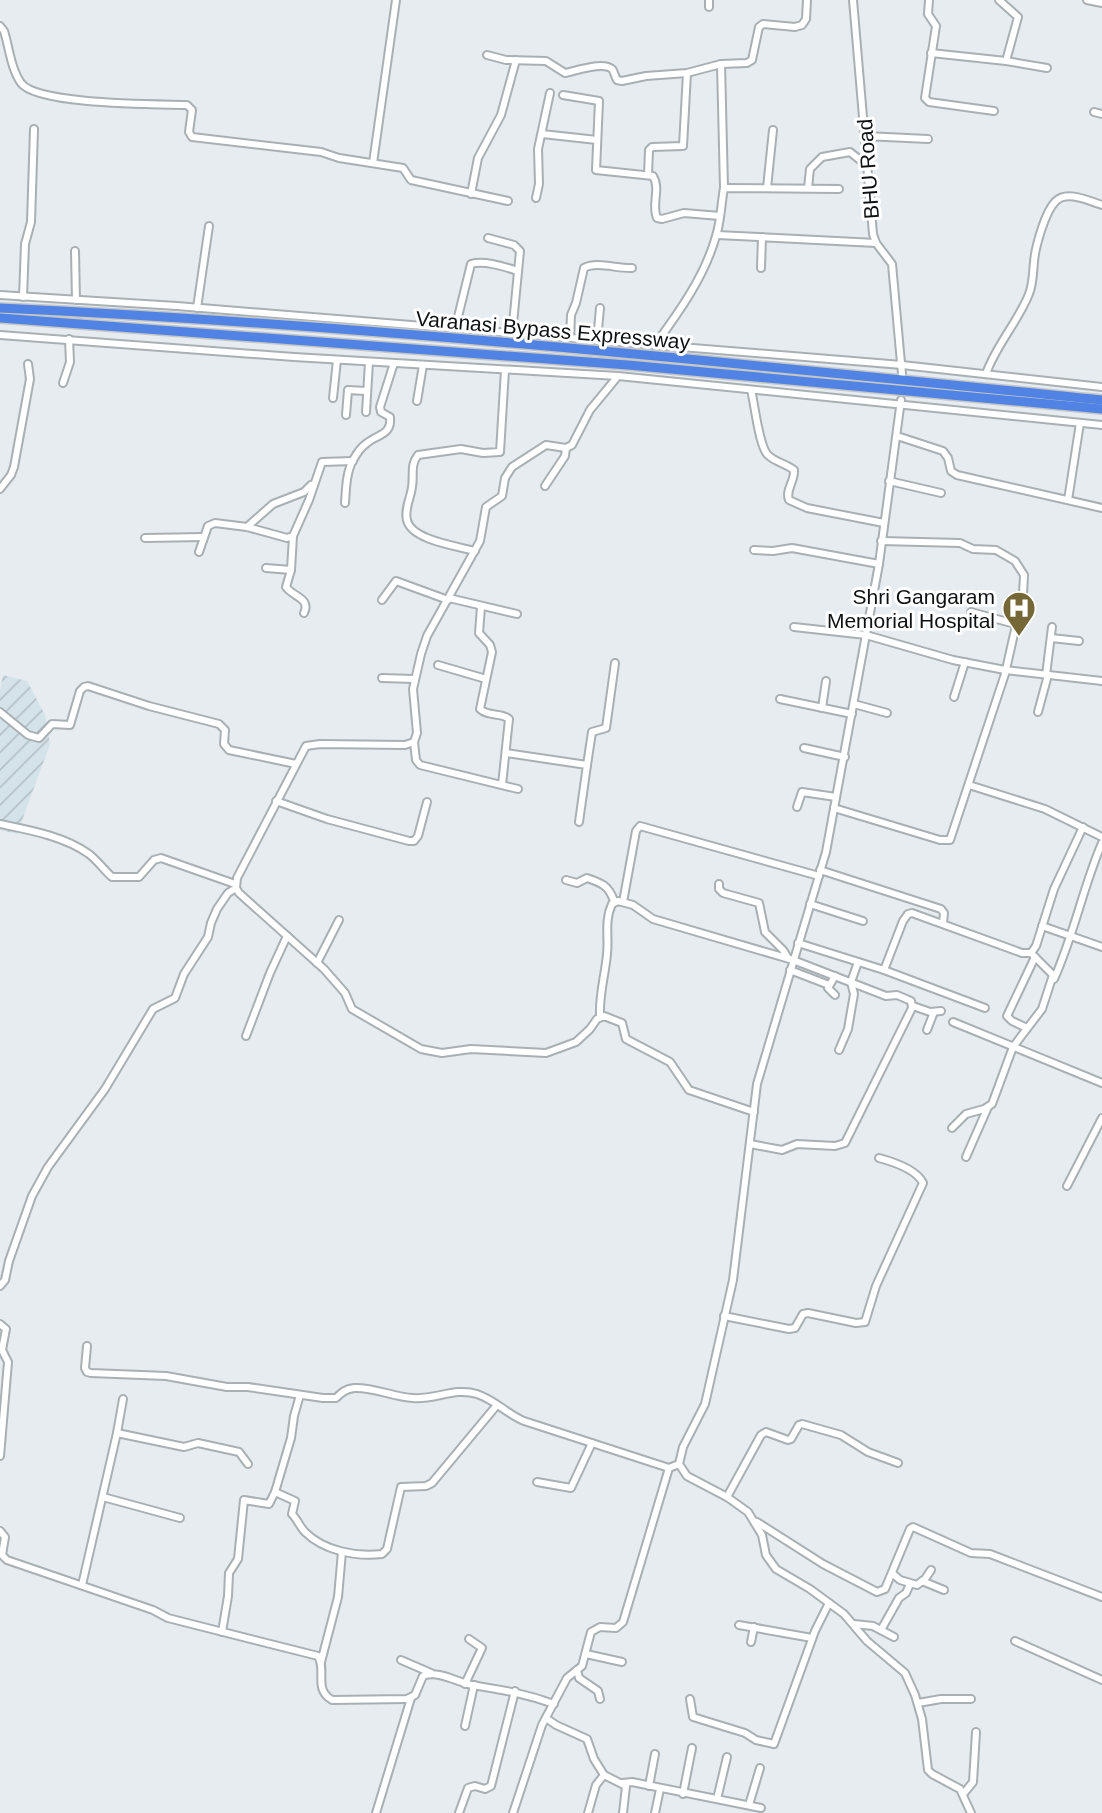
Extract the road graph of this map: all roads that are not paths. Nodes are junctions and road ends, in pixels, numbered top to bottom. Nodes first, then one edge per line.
1 (396, 0) edge
2 (807, 0) edge
3 (853, 0) edge
4 (929, 0) edge
5 (999, 0) edge
6 (1087, 0) edge
7 (1102, 3) edge
8 (0, 26) edge
9 (931, 53) junction
10 (487, 55) dead end
11 (516, 60) junction
12 (1006, 61) junction
13 (721, 64) junction
14 (1047, 68) dead end
15 (687, 73) junction
16 (550, 93) dead end
17 (563, 95) dead end
18 (995, 111) dead end
19 (34, 129) dead end
20 (773, 130) dead end
21 (542, 134) junction
22 (865, 136) junction
23 (928, 139) dead end
24 (597, 140) junction
25 (867, 160) junction
26 (373, 163) junction
27 (648, 175) junction
28 (724, 188) junction
29 (767, 188) junction
30 (808, 188) junction
31 (839, 189) dead end
32 (471, 194) junction
33 (536, 198) dead end
34 (508, 201) dead end
35 (1102, 205) edge
36 (720, 216) junction
37 (209, 226) dead end
38 (717, 235) junction
39 (762, 237) junction
40 (488, 238) dead end
41 (876, 243) junction
42 (75, 251) dead end
43 (632, 268) dead end
44 (761, 268) dead end
45 (518, 271) junction
46 (0, 295) edge
47 (23, 297) junction
48 (76, 300) junction
49 (0, 308) edge
50 (197, 308) junction
51 (600, 308) dead end
52 (0, 318) edge
53 (455, 329) junction
54 (512, 334) junction
55 (0, 335) edge
56 (570, 338) junction
57 (69, 339) junction
58 (597, 341) junction
59 (655, 345) junction
60 (337, 360) junction
61 (369, 362) junction
62 (394, 363) junction
63 (29, 364) dead end
64 (423, 365) junction
65 (902, 365) junction
66 (505, 370) junction
67 (902, 374) dead end
68 (986, 374) junction
69 (618, 376) junction
70 (63, 383) dead end
71 (1102, 387) edge
72 (751, 390) junction
73 (366, 391) junction
74 (333, 398) dead end
75 (1102, 400) edge
76 (417, 401) dead end
77 (900, 403) junction
78 (1102, 409) edge
79 (366, 412) dead end
80 (346, 415) dead end
81 (1080, 423) junction
82 (1102, 425) edge
83 (897, 436) junction
84 (566, 447) junction
85 (353, 461) junction
86 (314, 480) junction
87 (889, 481) junction
88 (545, 486) dead end
89 (0, 489) edge
90 (942, 493) dead end
91 (1069, 500) junction
92 (345, 503) dead end
93 (1102, 508) edge
94 (884, 523) junction
95 (247, 527) junction
96 (293, 536) junction
97 (204, 537) junction
98 (145, 538) dead end
99 (881, 541) junction
100 (754, 550) dead end
101 (475, 551) junction
102 (199, 552) dead end
103 (878, 564) junction
104 (266, 568) dead end
105 (291, 570) junction
106 (449, 599) junction
107 (382, 600) dead end
108 (481, 607) junction
109 (971, 612) dead end
110 (304, 613) dead end
111 (517, 614) dead end
112 (1015, 624) junction
113 (1052, 626) dead end
114 (794, 627) dead end
115 (866, 635) junction
116 (1051, 638) junction
117 (1079, 641) dead end
118 (965, 662) junction
119 (615, 663) dead end
120 (438, 665) dead end
121 (1005, 670) junction
122 (1047, 675) junction
123 (382, 678) dead end
124 (414, 679) junction
125 (486, 679) junction
126 (826, 681) dead end
127 (1102, 681) edge
128 (954, 697) dead end
129 (780, 699) dead end
130 (854, 704) junction
131 (822, 708) junction
132 (0, 712) edge
133 (1038, 712) dead end
134 (887, 713) dead end
135 (852, 714) junction
136 (414, 742) junction
137 (804, 748) dead end
138 (506, 753) junction
139 (845, 757) junction
140 (296, 764) junction
141 (587, 765) junction
142 (502, 785) junction
143 (969, 785) junction
144 (518, 789) dead end
145 (836, 797) junction
146 (276, 801) junction
147 (428, 802) dead end
148 (797, 807) dead end
149 (834, 808) junction
150 (579, 822) dead end
151 (0, 824) edge
152 (1083, 827) junction
153 (1102, 836) edge
154 (1102, 843) edge
155 (820, 873) junction
156 (566, 880) dead end
157 (719, 884) dead end
158 (235, 886) junction
159 (614, 901) junction
160 (623, 902) junction
161 (810, 904) junction
162 (339, 920) dead end
163 (863, 921) dead end
164 (943, 923) junction
165 (1042, 926) junction
166 (287, 936) junction
167 (1071, 936) junction
168 (799, 943) junction
169 (1102, 947) edge
170 (1033, 955) junction
171 (791, 959) junction
172 (858, 962) junction
173 (317, 963) junction
174 (790, 970) junction
175 (884, 970) junction
176 (835, 976) junction
177 (1054, 979) junction
178 (852, 982) junction
179 (829, 985) junction
180 (835, 995) dead end
181 (913, 1006) junction
182 (985, 1008) dead end
183 (600, 1016) junction
184 (953, 1022) dead end
185 (1027, 1028) junction
186 (927, 1030) dead end
187 (246, 1037) dead end
188 (1013, 1047) junction
189 (839, 1050) dead end
190 (1102, 1083) edge
191 (988, 1107) junction
192 (754, 1112) junction
193 (1102, 1118) edge
194 (952, 1128) dead end
195 (750, 1144) junction
196 (966, 1157) dead end
197 (879, 1158) dead end
198 (1067, 1186) dead end
199 (0, 1286) edge
200 (724, 1316) junction
201 (2, 1323) edge
202 (87, 1346) dead end
203 (300, 1395) junction
204 (123, 1399) dead end
205 (497, 1405) junction
206 (2, 1423) edge
207 (117, 1433) junction
208 (592, 1443) junction
209 (0, 1456) edge
210 (898, 1463) dead end
211 (248, 1464) dead end
212 (680, 1464) junction
213 (669, 1468) junction
214 (537, 1482) dead end
215 (275, 1492) junction
216 (103, 1497) junction
217 (727, 1497) junction
218 (180, 1518) dead end
219 (755, 1521) junction
220 (0, 1531) edge
221 (342, 1552) junction
222 (2, 1559) edge
223 (931, 1570) dead end
224 (892, 1573) junction
225 (922, 1581) junction
226 (910, 1584) junction
227 (82, 1585) junction
228 (944, 1590) dead end
229 (1102, 1597) edge
230 (829, 1603) junction
231 (854, 1624) junction
232 (739, 1625) dead end
233 (754, 1627) junction
234 (881, 1630) junction
235 (222, 1632) junction
236 (894, 1637) dead end
237 (812, 1638) junction
238 (469, 1639) dead end
239 (1015, 1641) dead end
240 (751, 1642) dead end
241 (586, 1654) junction
242 (401, 1660) dead end
243 (321, 1662) junction
244 (622, 1662) dead end
245 (577, 1670) junction
246 (431, 1674) junction
247 (1102, 1680) edge
248 (465, 1684) junction
249 (474, 1685) junction
250 (515, 1691) junction
251 (411, 1698) junction
252 (600, 1699) dead end
253 (690, 1699) dead end
254 (971, 1699) dead end
255 (918, 1703) junction
256 (554, 1704) junction
257 (546, 1718) junction
258 (465, 1726) dead end
259 (976, 1732) dead end
260 (692, 1748) dead end
261 (655, 1754) dead end
262 (727, 1757) dead end
263 (760, 1768) dead end
264 (604, 1775) junction
265 (623, 1783) junction
266 (649, 1786) junction
267 (660, 1789) junction
268 (964, 1793) junction
269 (683, 1794) junction
270 (717, 1799) junction
271 (749, 1805) junction
272 (761, 1808) dead end
273 (376, 1813) edge
274 (459, 1813) edge
275 (513, 1813) edge
276 (588, 1813) edge
277 (623, 1813) edge
278 (654, 1813) edge
279 (971, 1813) edge

1 - 26 street
2 - 13 street
3 - 22 street, BHU Road
4 - 9 street
5 - 12 street
6 - 7 street
8 - 26 street
9 - 12 street
9 - 18 street
10 - 11 street
11 - 15 street
11 - 32 street
12 - 14 street
13 - 15 street
13 - 28 street
15 - 27 street
16 - 21 street
17 - 24 street
19 - 47 street
20 - 29 street
21 - 24 street
21 - 33 street
22 - 23 street
22 - 25 street, BHU Road
24 - 27 street
25 - 30 street
25 - 41 street, BHU Road
26 - 32 street
27 - 36 street
28 - 29 street
28 - 36 street
29 - 30 street
30 - 31 street
32 - 34 street
35 - 68 street
36 - 38 street
37 - 50 street
38 - 39 street
38 - 59 street
39 - 41 street
39 - 44 street
40 - 45 street
41 - 65 street, BHU Road
42 - 48 street
43 - 56 street
45 - 53 street
45 - 54 street
46 - 47 street
47 - 48 street
48 - 50 street
49 - 75 highway, Varanasi Bypass Expressway
50 - 53 street
51 - 58 street
52 - 78 highway, Varanasi Bypass Expressway
53 - 54 street
54 - 56 street
55 - 57 street
56 - 58 street
57 - 60 street
57 - 70 street
58 - 59 street
59 - 65 street
60 - 61 street
60 - 74 street
61 - 62 street
61 - 73 street
62 - 64 street
62 - 85 street
63 - 89 street
64 - 66 street
64 - 76 street
65 - 67 street, BHU Road
65 - 68 street
66 - 69 street
66 - 101 street
68 - 71 street
69 - 72 street
69 - 84 street
72 - 77 street
72 - 94 street
73 - 79 street
73 - 80 street
77 - 81 street
77 - 83 street
81 - 82 street
81 - 91 street
83 - 87 street
83 - 91 street
84 - 88 street
84 - 101 street
85 - 86 street
85 - 92 street
86 - 95 street
86 - 96 street
87 - 90 street
87 - 94 street
91 - 93 street
94 - 99 street
95 - 96 street
95 - 97 street
96 - 105 street
97 - 98 street
97 - 102 street
99 - 103 street
99 - 112 street
100 - 103 street
101 - 106 street
103 - 115 street
104 - 105 street
105 - 110 street
106 - 107 street
106 - 108 street
106 - 124 street
108 - 111 street
108 - 125 street
109 - 112 street
112 - 121 street
113 - 116 street
114 - 115 street
115 - 118 street
115 - 130 street
116 - 117 street
116 - 122 street
118 - 121 street
118 - 128 street
119 - 141 street
120 - 125 street
121 - 122 street
121 - 143 street
122 - 127 street
122 - 133 street
123 - 124 street
124 - 136 street
125 - 138 street
126 - 131 street
129 - 131 street
130 - 134 street
130 - 135 street
131 - 135 street
132 - 140 street
135 - 139 street
136 - 140 street
136 - 142 street
137 - 139 street
138 - 141 street
138 - 142 street
139 - 145 street
140 - 146 street
141 - 150 street
142 - 144 street
143 - 149 street
143 - 152 street
145 - 148 street
145 - 149 street
146 - 147 street
146 - 158 street
149 - 155 street
151 - 158 street
152 - 153 street
152 - 165 street
154 - 167 street
155 - 160 street
155 - 161 street
155 - 164 street
156 - 159 street
157 - 171 street
158 - 166 street
158 - 199 street
159 - 160 street
159 - 183 street
160 - 171 street
161 - 163 street
161 - 168 street
162 - 173 street
164 - 170 street
164 - 175 street
165 - 167 street
165 - 170 street
166 - 173 street
166 - 187 street
167 - 169 street
167 - 177 street
168 - 171 street
168 - 172 street
170 - 177 street
170 - 185 street
171 - 174 street
171 - 176 street
172 - 175 street
172 - 178 street
173 - 183 street
174 - 179 street
174 - 192 street
175 - 182 street
176 - 178 street
176 - 179 street
177 - 185 street
178 - 181 street
178 - 189 street
179 - 180 street
181 - 186 street
181 - 195 street
183 - 192 street
184 - 188 street
185 - 188 street
188 - 190 street
188 - 191 street
191 - 194 street
191 - 196 street
192 - 195 street
193 - 198 street
195 - 200 street
197 - 200 street
200 - 212 street
201 - 206 street
202 - 203 street
203 - 205 street
203 - 215 street
204 - 207 street
205 - 208 street
205 - 221 street
206 - 209 street
207 - 211 street
207 - 216 street
208 - 213 street
208 - 214 street
210 - 217 street
212 - 213 street
212 - 217 street
213 - 241 street
215 - 221 street
215 - 235 street
216 - 218 street
216 - 227 street
217 - 219 street
219 - 224 street
219 - 230 street
220 - 222 street
221 - 243 street
222 - 227 street
223 - 225 street
224 - 226 street
224 - 229 street
225 - 226 street
225 - 228 street
226 - 234 street
227 - 235 street
230 - 231 street
230 - 237 street
231 - 234 street
231 - 255 street
232 - 233 street
233 - 237 street
233 - 240 street
234 - 236 street
235 - 243 street
237 - 253 street
238 - 248 street
239 - 247 street
241 - 244 street
241 - 245 street
242 - 246 street
243 - 251 street
245 - 252 street
245 - 256 street
246 - 248 street
246 - 251 street
248 - 249 street
249 - 250 street
249 - 258 street
250 - 256 street
250 - 274 street
251 - 273 street
254 - 255 street
255 - 268 street
256 - 257 street
257 - 264 street
257 - 275 street
259 - 268 street
260 - 269 street
261 - 266 street
262 - 270 street
263 - 271 street
264 - 265 street
264 - 276 street
265 - 266 street
265 - 277 street
266 - 267 street
267 - 269 street
267 - 278 street
268 - 279 street
269 - 270 street
270 - 271 street
271 - 272 street

